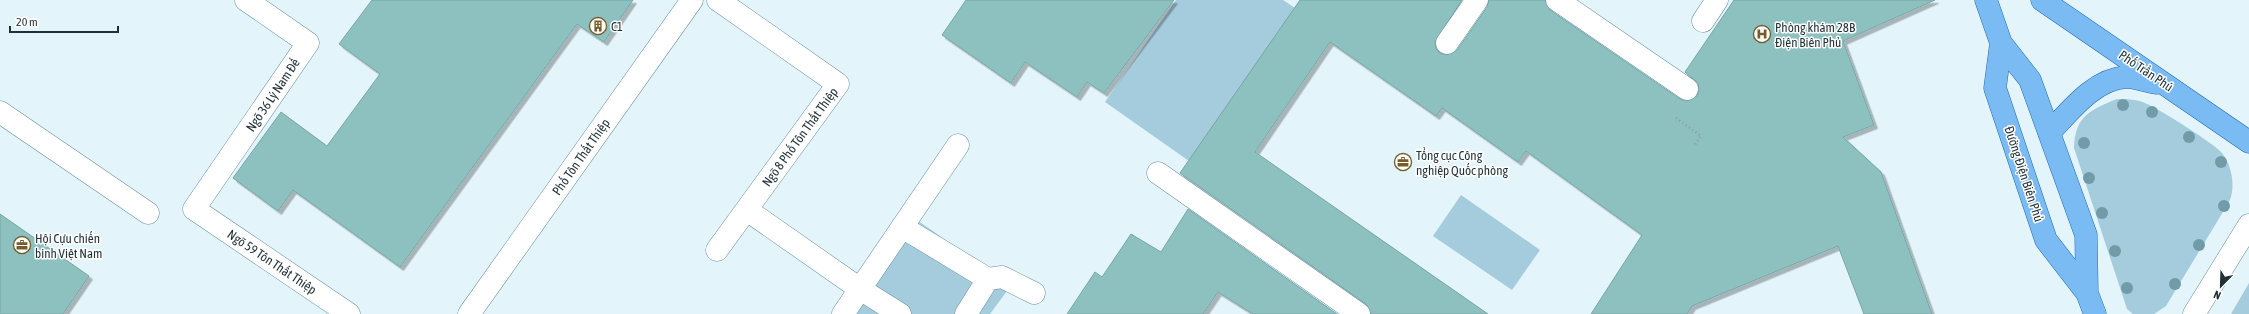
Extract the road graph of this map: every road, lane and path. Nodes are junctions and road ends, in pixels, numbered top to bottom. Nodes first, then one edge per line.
1 (246, 0) edge
2 (692, 0) edge
3 (718, 0) edge
4 (1478, 0) edge
5 (1557, 0) edge
6 (1717, 0) edge
7 (1986, 0) edge
8 (2042, 0) edge
9 (1703, 21) dead end
10 (1447, 43) dead end
11 (2001, 43) junction
12 (2166, 85) junction
13 (1687, 89) dead end
14 (0, 112) edge
15 (2049, 133) junction
16 (2249, 142) edge
17 (958, 145) dead end
18 (1158, 173) dead end
19 (194, 209) joint
20 (747, 210) junction
21 (148, 213) dead end
22 (2249, 225) edge
23 (902, 227) junction
24 (717, 250) dead end
25 (988, 279) junction
26 (860, 289) junction
27 (1034, 293) dead end
28 (2087, 293) junction
29 (349, 314) edge
30 (469, 314) edge
31 (843, 314) edge
32 (900, 314) edge
33 (966, 314) edge
34 (1360, 314) edge
35 (2095, 314) edge
36 (2194, 314) edge

1 - 19 street, Ngõ 36 Lý Nam Đế
2 - 30 street, Phố Tôn Thất Thiệp
3 - 20 street, Ngõ 8 Phố Tôn Thất Thiệp
4 - 10 street
5 - 13 street
6 - 9 street
7 - 11 main road, Đường Điện Biên Phủ
8 - 12 main road, Phố Trần Phú
11 - 15 main road, Đường Điện Biên Phủ
11 - 28 main road, Đường Điện Biên Phủ
12 - 15 main road
12 - 16 main road, Phố Trần Phú
14 - 21 street
15 - 28 main road, Đường Điện Biên Phủ
17 - 23 street
18 - 34 street
19 - 29 street, Ngõ 59 Tôn Thất Thiệp
20 - 24 street, Ngõ 8 Phố Tôn Thất Thiệp
20 - 26 street
22 - 36 street
23 - 25 street
23 - 26 street
25 - 27 street
25 - 33 street
26 - 31 street
26 - 32 street
28 - 35 main road, Đường Điện Biên Phủ

